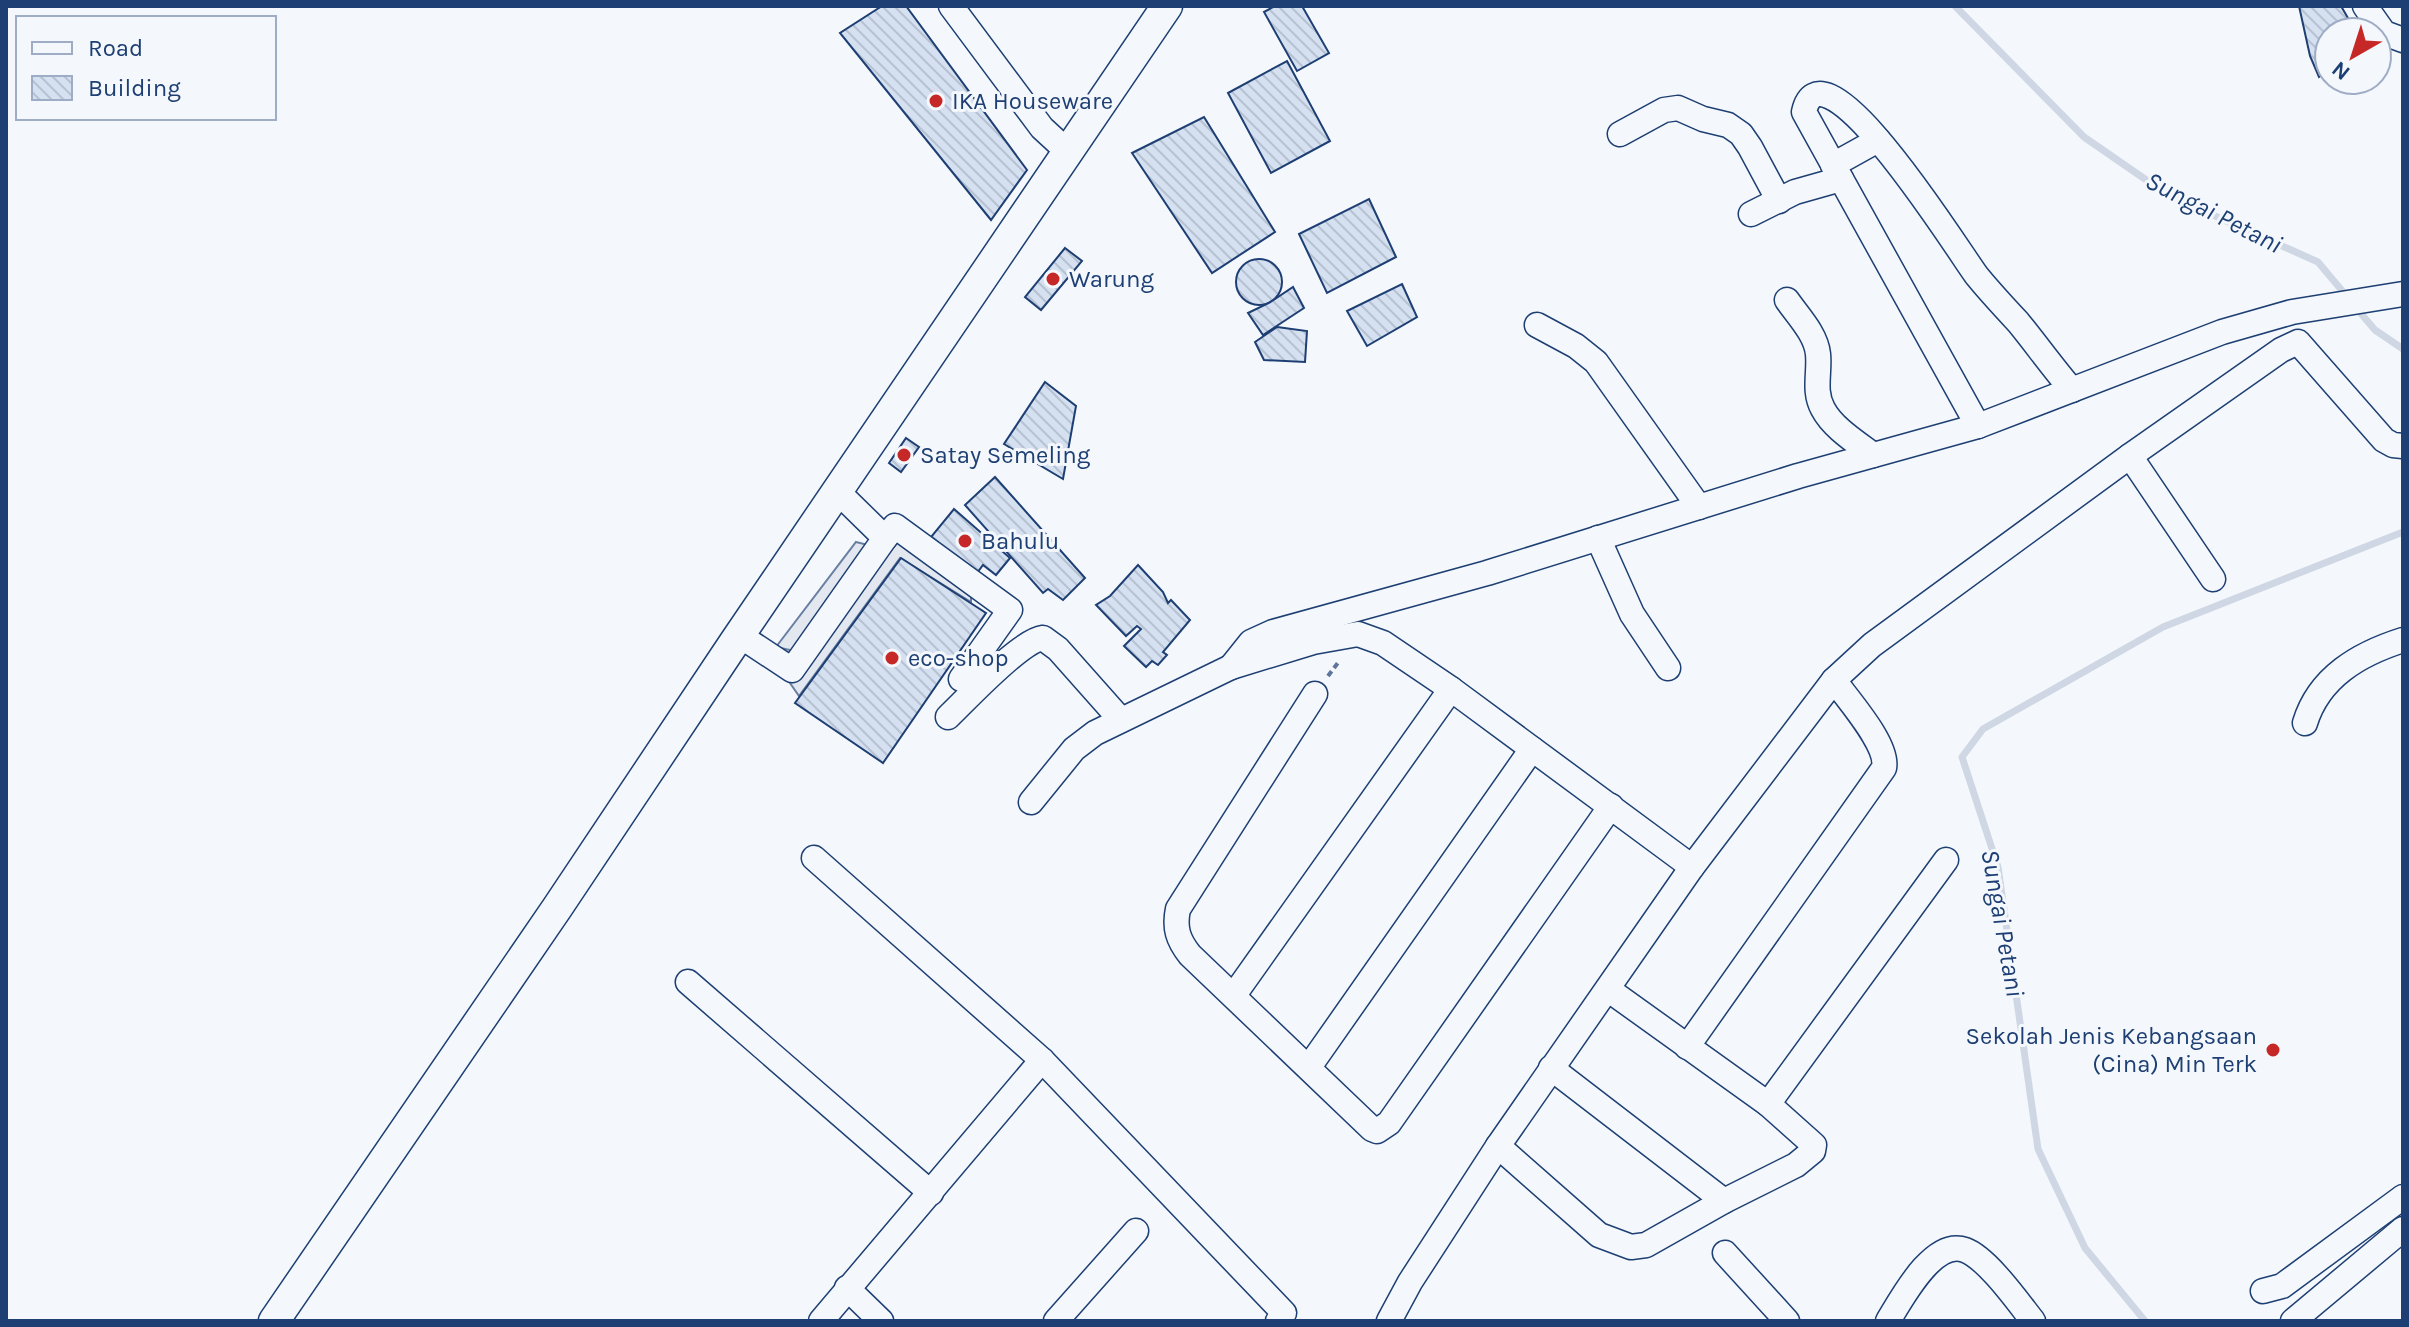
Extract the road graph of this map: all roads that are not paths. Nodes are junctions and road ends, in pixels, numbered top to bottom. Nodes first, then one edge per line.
1 (951, 6) edge
2 (1167, 6) edge
3 (2365, 6) edge
4 (2403, 40) edge
5 (1620, 134) dead end
6 (1878, 140) junction
7 (1067, 151) junction
8 (1837, 172) junction
9 (1779, 201) junction
10 (1751, 214) dead end
11 (2403, 294) edge
12 (1787, 300) dead end
13 (2300, 310) junction
14 (1537, 325) dead end
15 (2298, 342) junction
16 (2072, 390) junction
17 (1978, 426) junction
18 (2403, 446) edge
19 (1873, 455) junction
20 (2130, 456) junction
21 (837, 491) junction
22 (1699, 507) junction
23 (885, 538) junction
24 (1598, 538) junction
25 (2213, 579) dead end
26 (739, 635) junction
27 (2403, 640) edge
28 (1231, 667) junction
29 (1668, 668) dead end
30 (961, 679) dead end
31 (1834, 680) junction
32 (1451, 689) junction
33 (1315, 694) road end
34 (948, 717) dead end
35 (1121, 720) junction
36 (2305, 723) dead end
37 (1532, 749) junction
38 (1031, 802) dead end
39 (1611, 806) junction
40 (814, 858) dead end
41 (1946, 860) dead end
42 (1692, 867) junction
43 (688, 982) dead end
44 (1609, 990) junction
45 (1234, 995) junction
46 (1687, 1047) junction
47 (1042, 1060) junction
48 (1309, 1067) junction
49 (1551, 1068) junction
50 (1768, 1104) junction
51 (1498, 1146) junction
52 (931, 1193) junction
53 (2403, 1197) edge
54 (1724, 1201) junction
55 (2403, 1229) edge
56 (1136, 1231) dead end
57 (1725, 1253) dead end
58 (847, 1288) junction
59 (2263, 1291) dead end
60 (1285, 1318) edge
61 (274, 1321) edge
62 (821, 1321) edge
63 (881, 1321) edge
64 (1056, 1321) edge
65 (1389, 1321) edge
66 (1787, 1321) edge
67 (1888, 1321) edge
68 (2033, 1321) edge
69 (2293, 1321) edge

1 - 7 street
2 - 7 main road
3 - 4 street
5 - 9 street
6 - 8 street
6 - 8 street
6 - 16 street
7 - 21 main road
8 - 9 street
8 - 17 street
9 - 10 street
11 - 13 street
12 - 19 street
13 - 15 street
13 - 16 street
14 - 22 street
15 - 18 street
15 - 20 street
16 - 17 street
17 - 19 street
19 - 22 street
20 - 25 street
20 - 31 street
21 - 23 street
21 - 26 main road
22 - 24 street
23 - 26 street
23 - 30 street
24 - 28 street
24 - 29 street
26 - 61 main road
27 - 36 street
28 - 32 street
28 - 35 street
31 - 42 street
31 - 46 street
32 - 37 street
32 - 45 street
33 - 45 street
34 - 35 street
35 - 38 street
37 - 39 street
37 - 48 street
39 - 42 street
39 - 48 street
40 - 47 street
41 - 50 street
42 - 44 street
43 - 52 street
44 - 46 street
44 - 49 street
45 - 48 street
46 - 50 street
47 - 52 street
47 - 60 street
49 - 51 street
49 - 54 street
50 - 54 street
51 - 54 street
51 - 65 street
52 - 58 street
53 - 59 street
55 - 69 street
56 - 64 street
57 - 66 street
58 - 62 street
58 - 63 street
67 - 68 street

